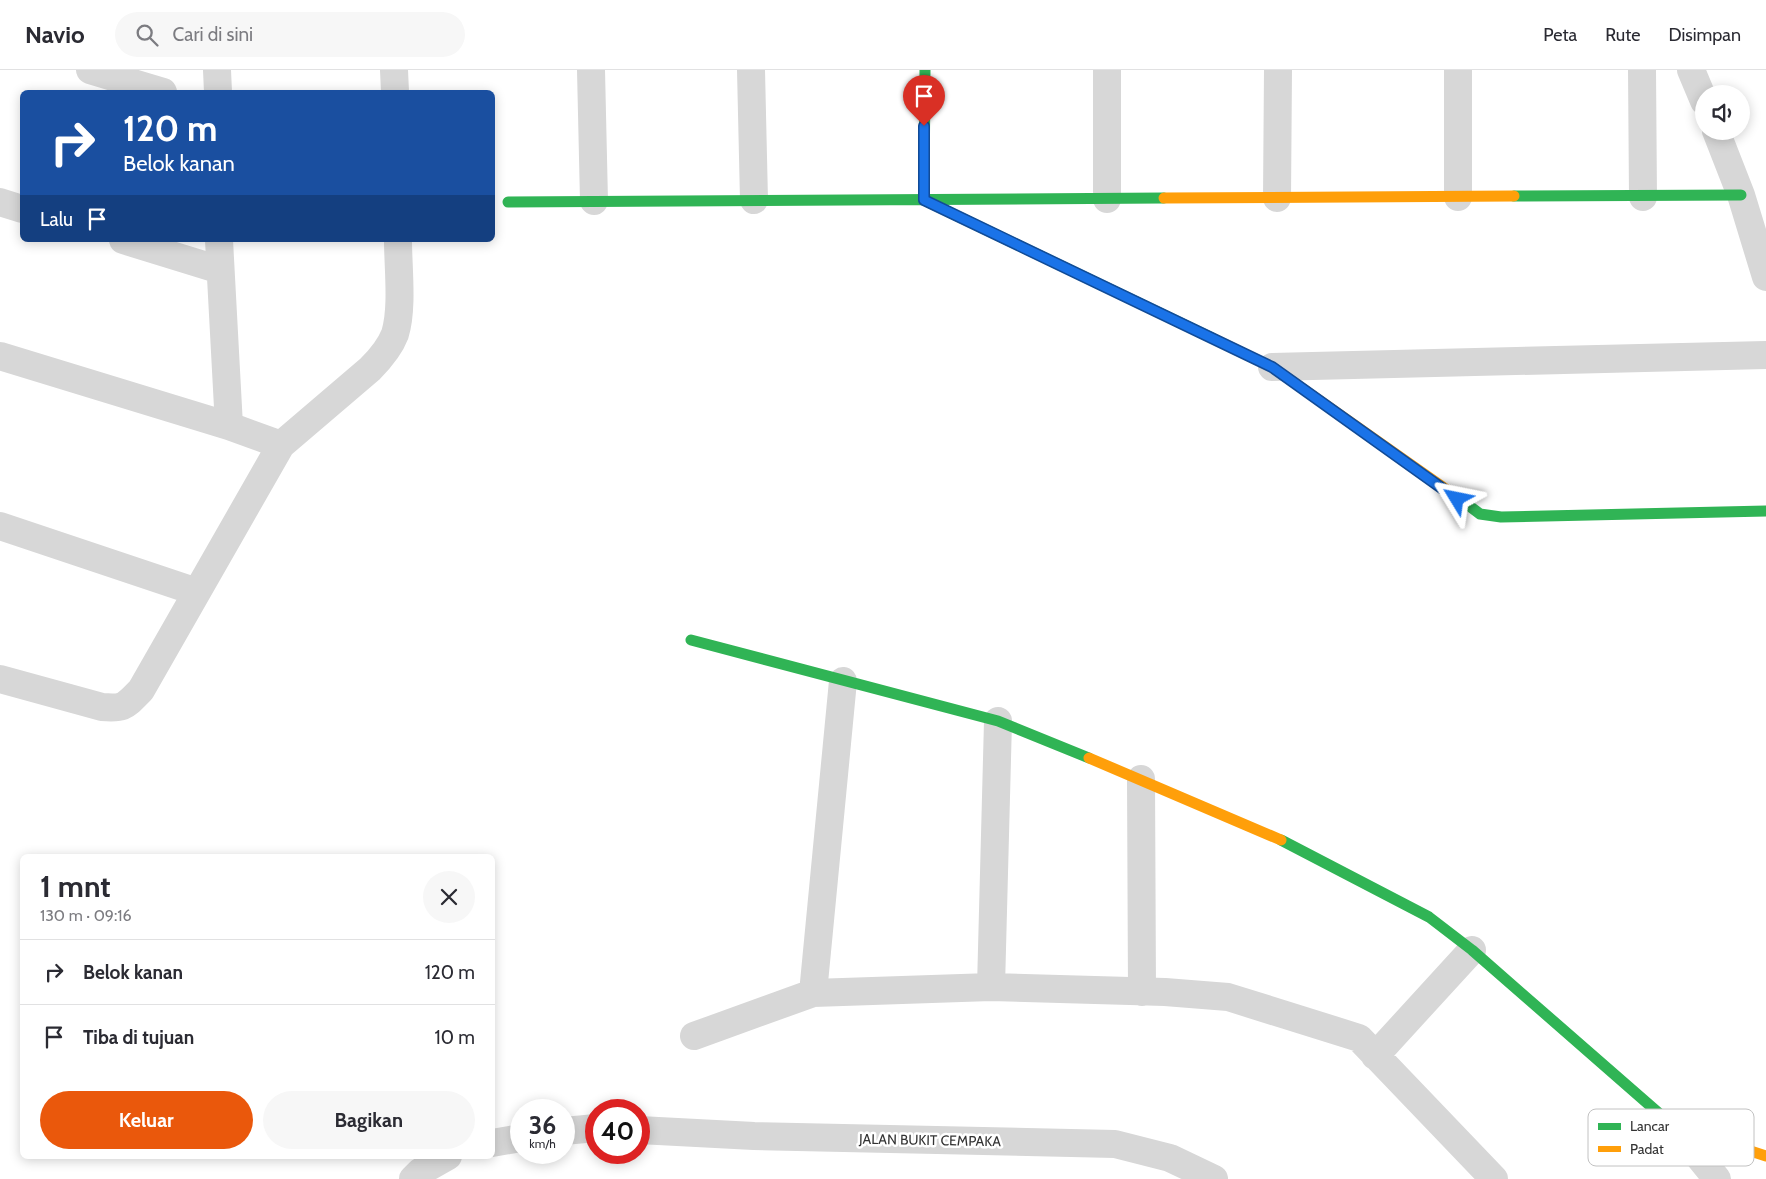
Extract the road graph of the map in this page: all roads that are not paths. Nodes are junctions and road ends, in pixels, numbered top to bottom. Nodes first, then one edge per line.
1 (90, 70) edge
2 (217, 70) edge
3 (394, 70) edge
4 (591, 70) edge
5 (751, 70) edge
6 (925, 70) edge
7 (1107, 70) edge
8 (1278, 70) edge
9 (1458, 70) edge
10 (1642, 70) edge
11 (1691, 70) edge
12 (1697, 85) edge
13 (156, 90) edge
14 (218, 90) edge
15 (395, 90) edge
16 (1720, 140) edge
17 (1741, 195) junction
18 (1644, 196) junction
19 (1458, 197) junction
20 (1277, 198) junction
21 (1107, 199) junction
22 (754, 200) junction
23 (924, 200) junction
24 (594, 201) junction
25 (0, 202) edge
26 (508, 202) dead end
27 (20, 208) edge
28 (129, 242) edge
29 (219, 242) edge
30 (398, 242) edge
31 (220, 270) junction
32 (1766, 277) edge
33 (0, 356) edge
34 (1766, 356) edge
35 (1272, 367) junction
36 (229, 426) junction
37 (281, 445) junction
38 (1766, 511) edge
39 (0, 526) edge
40 (197, 592) junction
41 (691, 640) dead end
42 (0, 679) edge
43 (843, 681) junction
44 (998, 721) junction
45 (1141, 779) junction
46 (1472, 950) junction
47 (991, 987) junction
48 (1142, 992) junction
49 (813, 994) junction
50 (694, 1036) dead end
51 (1375, 1056) junction
52 (1654, 1109) edge
53 (650, 1131) edge
54 (510, 1140) edge
55 (495, 1142) edge
56 (1754, 1152) edge
57 (1766, 1156) edge
58 (443, 1159) edge
59 (1706, 1166) edge
60 (413, 1179) edge
61 (1214, 1179) edge
62 (1494, 1179) edge
63 (1717, 1179) edge

1 - 13 street
2 - 14 street
3 - 15 street
4 - 24 street
5 - 22 street
6 - 23 street
7 - 21 street
8 - 20 street
9 - 19 street
10 - 18 street
11 - 12 street
16 - 17 street
17 - 18 street
17 - 32 street
18 - 19 street
19 - 20 street
20 - 21 street
21 - 23 street
22 - 23 street
22 - 24 street
23 - 35 street
24 - 26 street
25 - 27 street
28 - 31 street
29 - 31 street
30 - 37 street
31 - 36 street
33 - 36 street
34 - 35 street
35 - 38 street
36 - 37 street
37 - 40 street
39 - 40 street
40 - 42 street
41 - 43 street
43 - 44 street
43 - 49 street
44 - 45 street
44 - 47 street
45 - 46 street
45 - 48 street
46 - 51 street
46 - 52 street
47 - 48 street
47 - 49 street
48 - 51 street
49 - 50 street
51 - 62 street
53 - 61 street, JALAN BUKIT CEMPAKA
54 - 55 street
56 - 57 street
58 - 60 street
59 - 63 street

